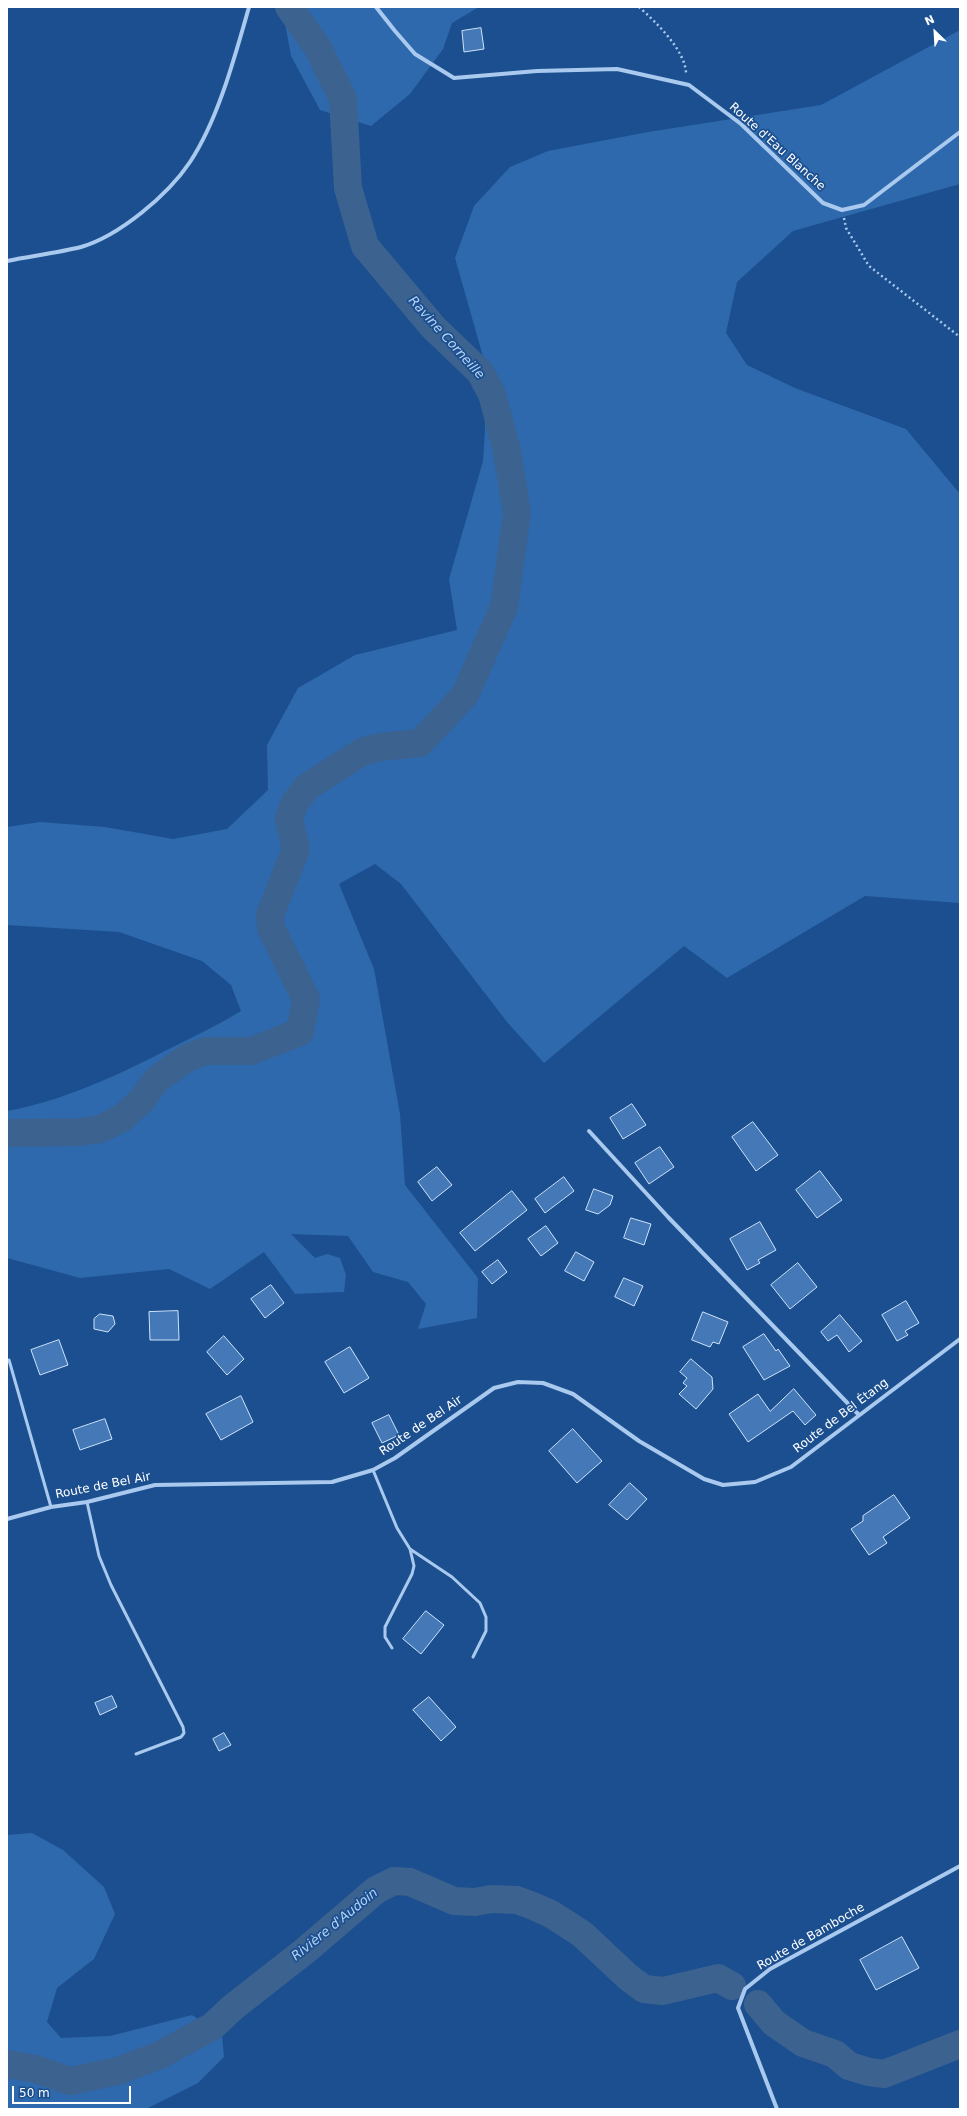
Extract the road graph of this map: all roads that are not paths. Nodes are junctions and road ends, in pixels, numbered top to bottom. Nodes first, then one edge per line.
1 (249, 7) edge
2 (376, 7) edge
3 (960, 132) edge
4 (7, 261) edge
5 (589, 1131) dead end
6 (960, 1339) edge
7 (9, 1360) dead end
8 (859, 1415) junction
9 (372, 1470) junction
10 (723, 1485) joint
11 (87, 1502) junction
12 (51, 1507) junction
13 (7, 1519) edge
14 (410, 1549) junction
15 (392, 1648) dead end
16 (473, 1657) dead end
17 (136, 1754) dead end
18 (960, 1866) edge
19 (777, 2109) edge

1 - 4 street
2 - 3 street, Route d'Eau Blanche
5 - 8 street
6 - 8 street, Route de Bel Étang
7 - 12 lane
8 - 10 street, Route de Bel Étang
9 - 10 street, Route de Bel Air
9 - 11 street, Route de Bel Air
9 - 14 lane
11 - 12 street, Route de Bel Air
11 - 17 lane
12 - 13 street, Route de Bel Air
14 - 15 lane
14 - 16 lane
18 - 19 street, Route de Bamboche

